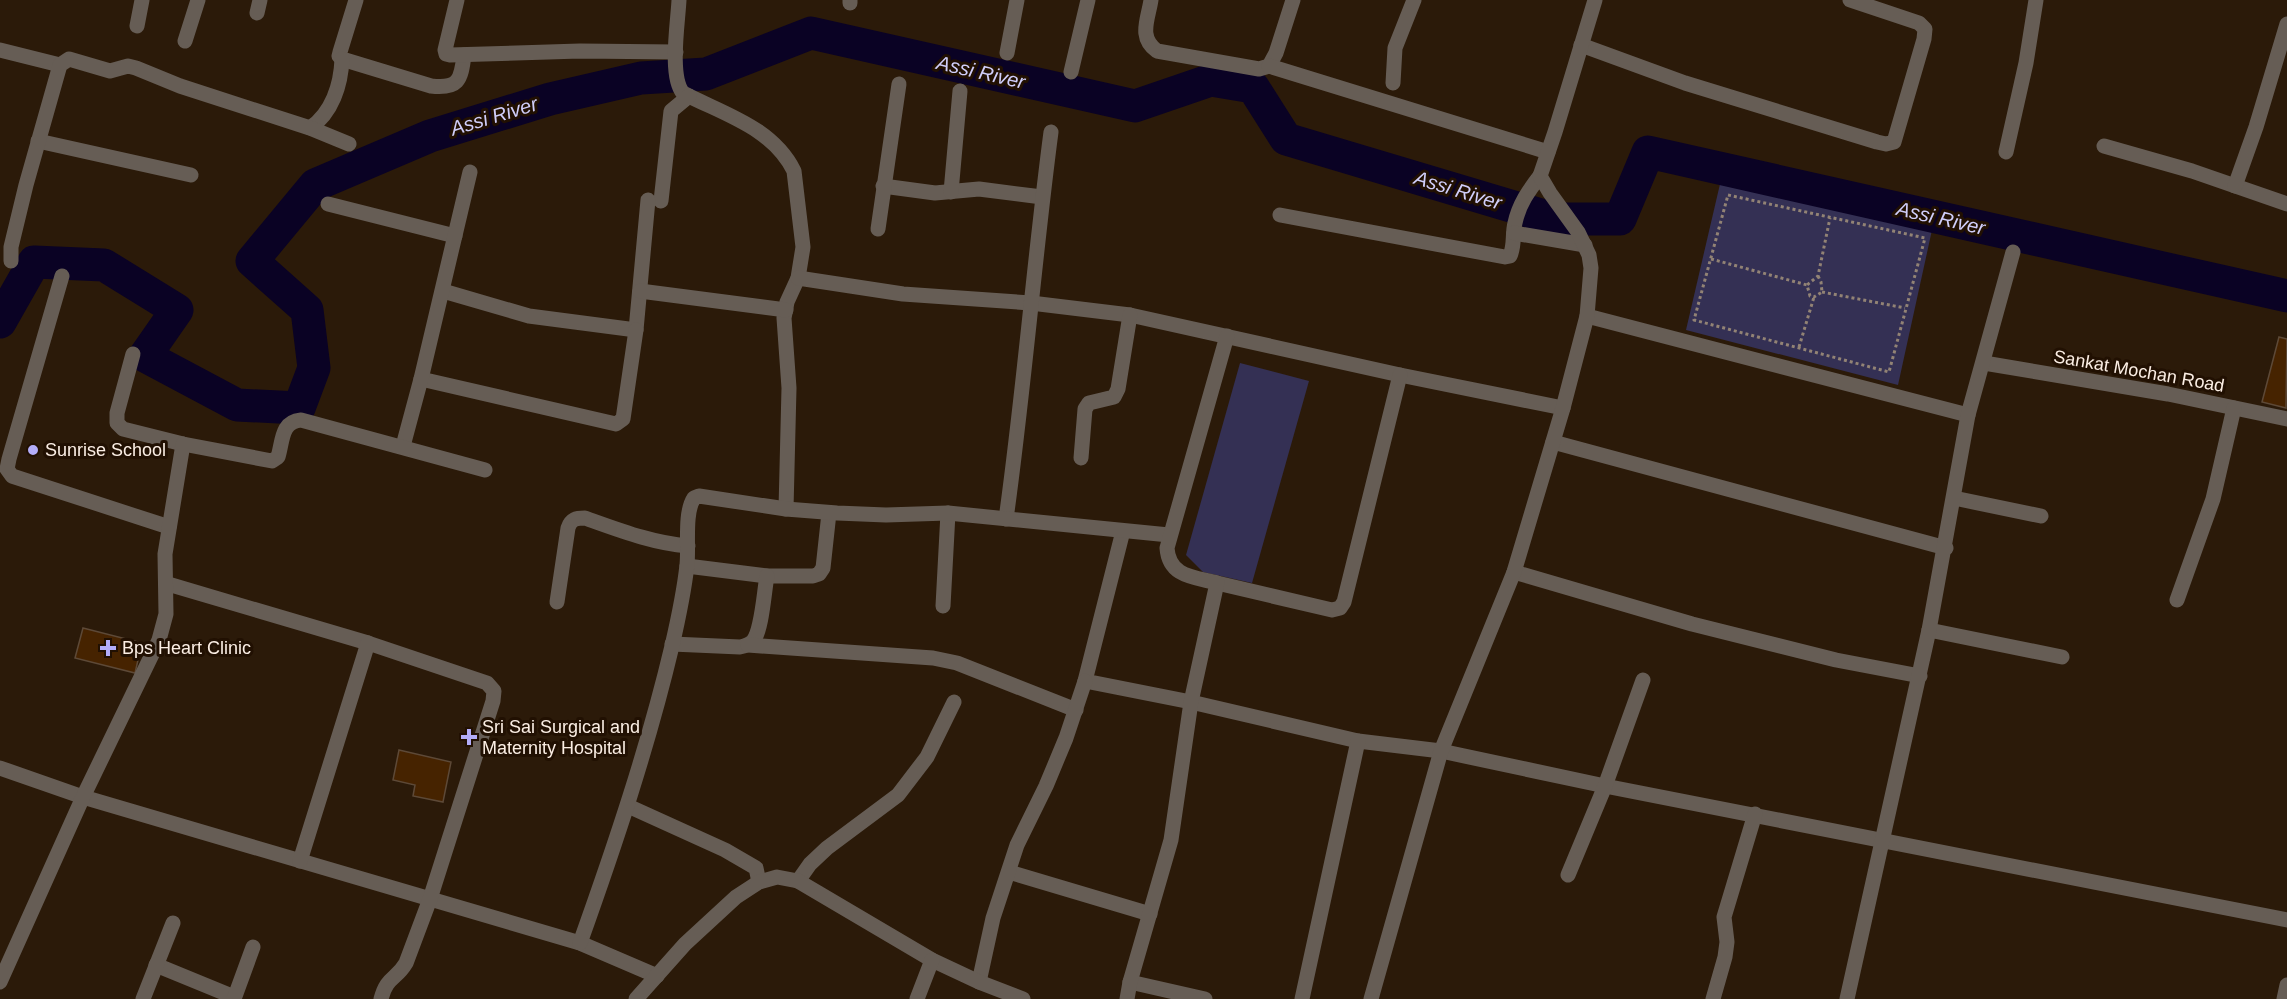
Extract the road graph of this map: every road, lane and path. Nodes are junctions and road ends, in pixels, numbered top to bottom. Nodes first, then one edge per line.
1 (142, 0) edge
2 (198, 0) edge
3 (356, 0) edge
4 (457, 0) edge
5 (679, 0) edge
6 (1017, 0) edge
7 (1088, 0) edge
8 (1151, 0) edge
9 (1293, 0) edge
10 (1414, 0) edge
11 (1595, 0) edge
12 (1850, 0) edge
13 (2036, 0) edge
14 (2287, 24) edge
15 (137, 26) dead end
16 (185, 41) dead end
17 (1581, 45) junction
18 (0, 50) edge
19 (1007, 53) dead end
20 (464, 55) junction
21 (676, 57) junction
22 (342, 59) junction
23 (60, 65) junction
24 (1269, 66) junction
25 (1071, 72) dead end
26 (1393, 83) dead end
27 (899, 84) dead end
28 (684, 91) junction
29 (960, 91) dead end
30 (310, 128) junction
31 (1051, 132) dead end
32 (38, 141) junction
33 (349, 144) dead end
34 (2104, 146) dead end
35 (1548, 152) junction
36 (2006, 152) dead end
37 (470, 172) dead end
38 (191, 175) dead end
39 (1540, 176) junction
40 (883, 186) junction
41 (2235, 186) junction
42 (951, 192) junction
43 (1042, 198) junction
44 (328, 204) dead end
45 (2287, 204) edge
46 (1280, 216) dead end
47 (1830, 218) junction
48 (1514, 228) junction
49 (878, 229) dead end
50 (455, 236) junction
51 (1582, 238) junction
52 (2013, 252) dead end
53 (1710, 259) junction
54 (11, 261) dead end
55 (62, 276) dead end
56 (1818, 276) junction
57 (798, 278) junction
58 (1807, 285) junction
59 (443, 291) junction
60 (640, 291) junction
61 (1822, 292) junction
62 (1814, 297) junction
63 (1032, 303) junction
64 (1906, 308) junction
65 (786, 310) junction
66 (1130, 315) junction
67 (1587, 315) junction
68 (636, 330) junction
69 (1227, 336) junction
70 (1799, 348) junction
71 (133, 354) dead end
72 (1984, 363) junction
73 (1400, 375) junction
74 (422, 379) junction
75 (1563, 408) junction
76 (2234, 408) junction
77 (1968, 415) junction
78 (2287, 419) edge
79 (1553, 442) junction
80 (183, 444) junction
81 (403, 446) junction
82 (1081, 458) dead end
83 (485, 470) dead end
84 (6, 478) edge
85 (1954, 498) junction
86 (786, 509) junction
87 (829, 513) junction
88 (948, 513) junction
89 (2041, 516) dead end
90 (1006, 519) junction
91 (169, 527) junction
92 (1123, 531) junction
93 (1169, 536) junction
94 (688, 546) junction
95 (1946, 548) junction
96 (687, 566) junction
97 (1514, 572) junction
98 (767, 576) junction
99 (1217, 583) junction
100 (168, 584) junction
101 (2176, 600) dead end
102 (557, 602) dead end
103 (943, 606) dead end
104 (1929, 630) junction
105 (368, 643) junction
106 (672, 644) junction
107 (748, 645) junction
108 (2062, 657) dead end
109 (1920, 676) junction
110 (1643, 680) dead end
111 (1085, 681) junction
112 (954, 702) dead end
113 (1191, 702) junction
114 (1076, 710) junction
115 (1358, 741) junction
116 (1441, 751) junction
117 (0, 768) edge
118 (1605, 786) junction
119 (83, 797) junction
120 (628, 806) junction
121 (1755, 814) junction
122 (1881, 839) junction
123 (300, 861) junction
124 (1009, 872) junction
125 (1568, 876) dead end
126 (798, 881) junction
127 (759, 882) junction
128 (430, 898) junction
129 (1150, 914) junction
130 (2287, 920) edge
131 (173, 923) dead end
132 (580, 943) junction
133 (253, 947) dead end
134 (932, 960) junction
135 (156, 965) junction
136 (657, 976) junction
137 (0, 982) edge
138 (979, 982) junction
139 (1130, 982) junction
140 (2287, 985) edge
141 (234, 998) edge
142 (143, 999) edge
143 (381, 999) edge
144 (636, 999) edge
145 (917, 999) edge
146 (1023, 999) edge
147 (1127, 999) edge
148 (1205, 999) edge
149 (1302, 999) edge
150 (1371, 999) edge
151 (1713, 999) edge
152 (1847, 999) edge
153 (2284, 999) edge

1 - 15 street
2 - 16 street
3 - 22 street
4 - 20 street
5 - 21 street
6 - 19 street
7 - 25 street
8 - 24 street
9 - 24 street
10 - 26 street
11 - 17 street
12 - 17 street
13 - 36 street
14 - 41 street
17 - 35 street
18 - 23 street
20 - 21 street
20 - 22 street
21 - 28 street
22 - 30 street
23 - 30 street
23 - 32 street
24 - 35 street
27 - 40 street
28 - 57 street
28 - 60 street
29 - 42 street
30 - 33 street
31 - 43 street
32 - 38 street
32 - 54 street
34 - 41 street
35 - 39 street
37 - 50 street
39 - 48 street
39 - 51 street
40 - 42 street
40 - 49 street
41 - 45 street
42 - 43 street
43 - 63 street
44 - 50 street
46 - 48 street
47 - 53 path
47 - 56 path
47 - 64 path
48 - 51 street
50 - 59 street
51 - 67 street
52 - 72 street
53 - 58 path
53 - 70 path
55 - 84 street
56 - 58 path
56 - 61 path
57 - 63 street
57 - 65 street
58 - 62 path
59 - 68 street
59 - 74 street
60 - 65 street
60 - 68 street
61 - 62 path
61 - 64 path
62 - 70 path
63 - 66 street
63 - 90 street
64 - 70 path
65 - 86 street
66 - 69 street
66 - 82 street
67 - 75 street
67 - 77 street
68 - 74 street
69 - 73 street
69 - 93 street
71 - 80 street
72 - 76 street, Sankat Mochan Road
72 - 77 street
73 - 75 street
73 - 99 street
74 - 81 street
75 - 79 street
76 - 78 street, Sankat Mochan Road
76 - 101 street
77 - 85 street
79 - 95 street
79 - 97 street
80 - 81 street
80 - 91 street
81 - 83 street
84 - 91 street
85 - 89 street
85 - 95 street
86 - 87 street
86 - 94 street
87 - 88 street
87 - 98 street
88 - 90 street
88 - 103 street
90 - 92 street
91 - 100 street
92 - 93 street
92 - 111 street
93 - 99 street
94 - 96 street
94 - 102 street
95 - 104 street
96 - 98 street
96 - 106 street
97 - 109 street
97 - 116 street
98 - 107 street
99 - 113 street
100 - 105 street
100 - 119 street
104 - 108 street
104 - 109 street
105 - 123 street
105 - 128 street
106 - 107 street
106 - 120 street
107 - 114 street
109 - 122 street
110 - 118 street
111 - 113 street
111 - 114 street
112 - 126 street
113 - 115 street
113 - 129 street
114 - 124 street
115 - 116 street
115 - 149 street
116 - 118 street
116 - 150 street
117 - 119 street
118 - 121 street
118 - 125 street
119 - 123 street
119 - 137 street
120 - 127 street
120 - 132 street
121 - 122 street
121 - 151 street
122 - 130 street
122 - 152 street
123 - 128 street
124 - 129 street
124 - 138 street
126 - 127 street
126 - 134 street
127 - 136 street
128 - 132 street
128 - 143 street
129 - 139 street
131 - 135 street
132 - 136 street
133 - 141 street
134 - 138 street
134 - 145 street
135 - 141 street
135 - 142 street
136 - 144 street
138 - 146 street
139 - 147 street
139 - 148 street
140 - 153 street

